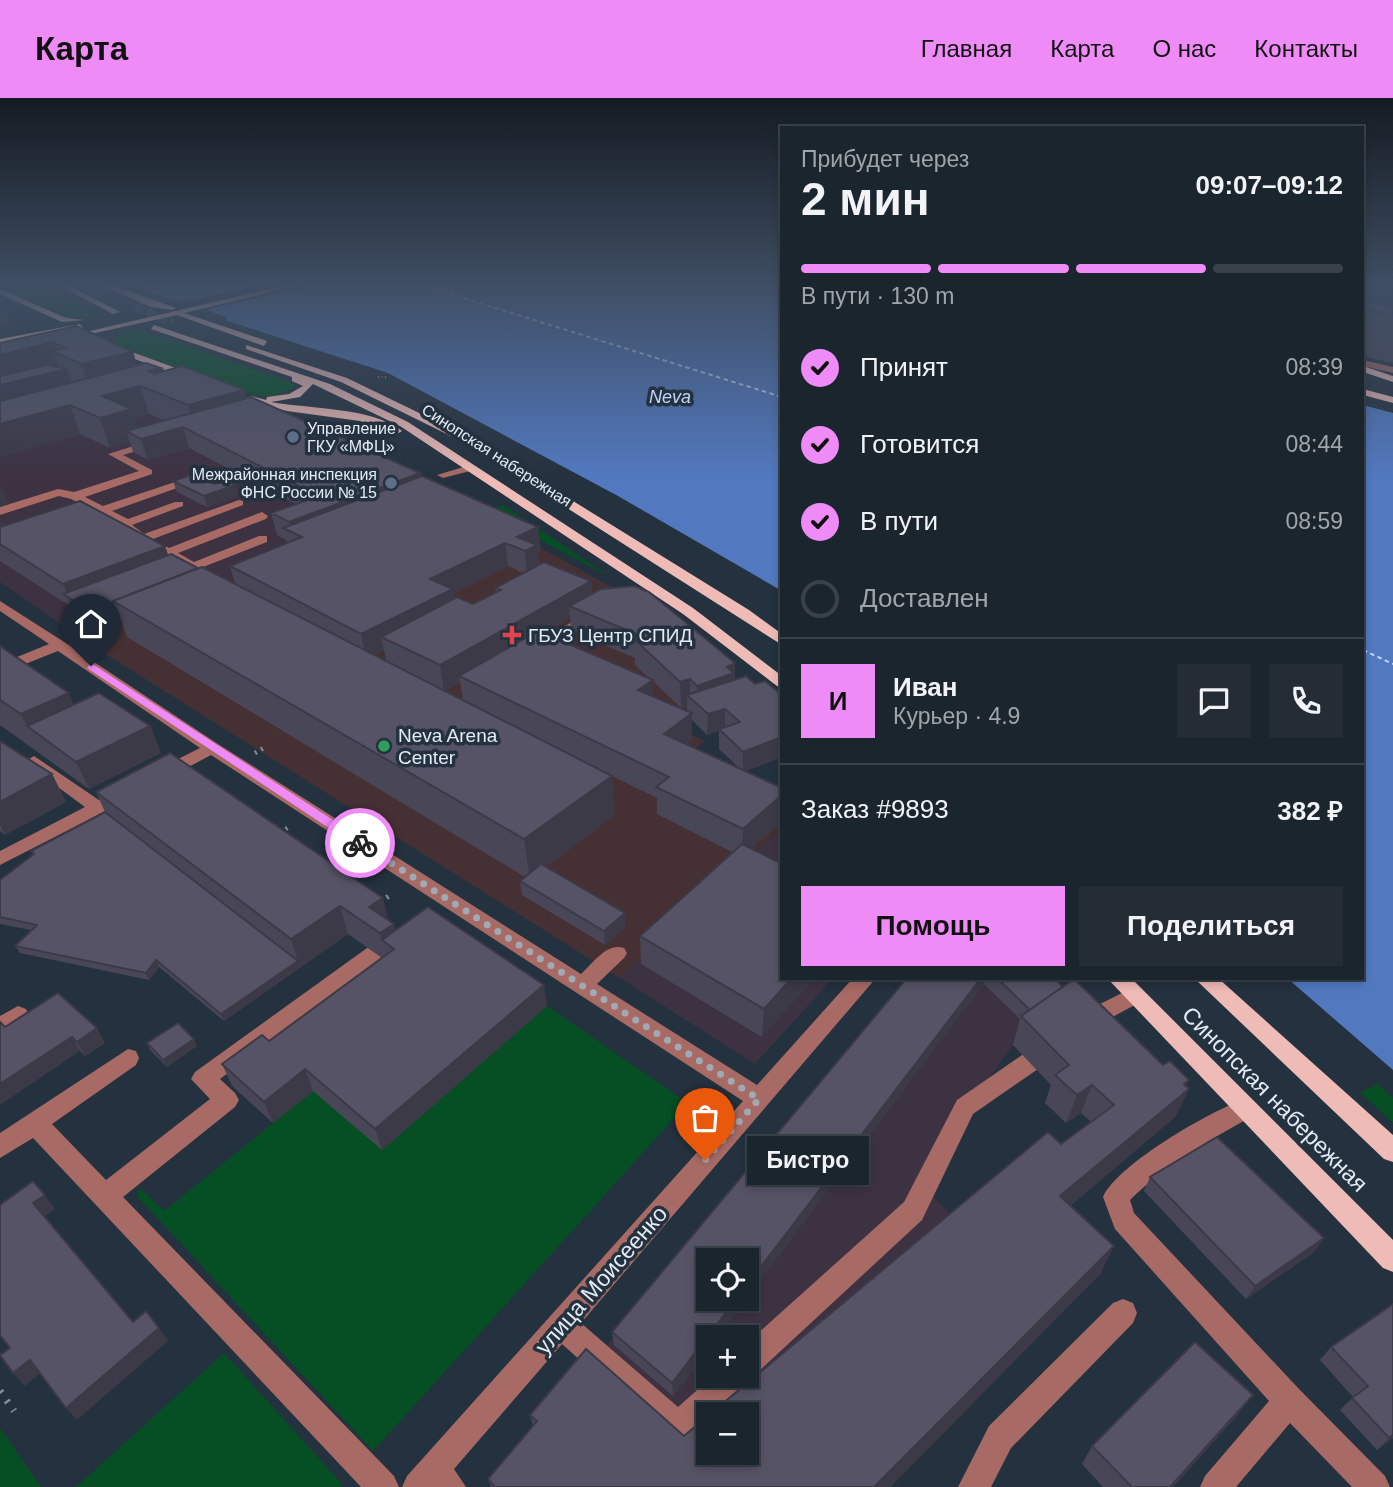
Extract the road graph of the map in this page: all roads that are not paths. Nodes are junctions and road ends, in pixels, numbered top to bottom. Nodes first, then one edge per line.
1 (115, 349) edge
2 (216, 349) edge
3 (253, 349) edge
4 (281, 349) edge
5 (1364, 363) edge
6 (1364, 369) edge
7 (1393, 370) edge
8 (280, 371) junction
9 (363, 376) dead end
10 (1393, 379) edge
11 (200, 380) edge
12 (1364, 382) edge
13 (1393, 390) edge
14 (1364, 392) edge
15 (237, 394) edge
16 (404, 396) dead end
17 (250, 399) junction
18 (1393, 400) edge
19 (275, 407) junction
20 (254, 413) edge
21 (447, 430) junction
22 (165, 439) edge
23 (449, 454) junction
24 (470, 468) junction
25 (443, 475) dead end
26 (193, 479) edge
27 (80, 499) junction
28 (239, 503) dead end
29 (179, 504) dead end
30 (65, 508) edge
31 (102, 510) junction
32 (0, 511) edge
33 (262, 516) dead end
34 (127, 523) junction
35 (142, 539) junction
36 (264, 539) dead end
37 (167, 553) junction
38 (193, 567) junction
39 (208, 575) edge
40 (652, 587) junction
41 (630, 595) edge
42 (0, 605) edge
43 (603, 609) edge
44 (108, 637) dead end
45 (550, 639) edge
46 (780, 640) edge
47 (65, 649) junction
48 (0, 669) edge
49 (780, 682) edge
50 (212, 748) junction
51 (34, 761) edge
52 (98, 808) junction
53 (3, 854) edge
54 (374, 953) edge
55 (617, 953) dead end
56 (864, 980) edge
57 (1206, 980) edge
58 (582, 985) junction
59 (1125, 987) edge
60 (1081, 1024) edge
61 (128, 1058) dead end
62 (1030, 1062) dead end
63 (759, 1099) junction
64 (1245, 1109) junction
65 (35, 1123) junction
66 (0, 1147) edge
67 (1393, 1152) edge
68 (105, 1196) junction
69 (1393, 1259) edge
70 (1123, 1312) dead end
71 (562, 1325) junction
72 (759, 1352) edge
73 (721, 1388) edge
74 (1289, 1401) junction
75 (434, 1481) edge
76 (383, 1487) edge
77 (974, 1487) edge
78 (1216, 1487) edge
79 (1374, 1487) edge

1 - 11 main road
2 - 8 main road, Синопская набережная
3 - 21 main road, Синопская набережная
4 - 9 main road
5 - 7 street
6 - 10 main road
8 - 17 main road
8 - 23 main road, Синопская набережная
12 - 13 main road
14 - 18 main road
15 - 17 main road
16 - 21 main road
17 - 19 main road
19 - 20 street
19 - 23 main road
21 - 46 main road, Синопская набережная
22 - 27 street
23 - 24 main road, Синопская набережная
24 - 25 street
24 - 40 main road, Синопская набережная
26 - 31 street
27 - 30 street
27 - 31 street
27 - 32 street
28 - 35 street
29 - 34 street
31 - 34 street
33 - 37 street
34 - 35 street
35 - 37 street
36 - 38 street
37 - 38 street
38 - 39 street
40 - 41 street
40 - 49 main road, Синопская набережная
42 - 47 street
43 - 45 street
44 - 47 street
47 - 48 street
47 - 50 street
50 - 52 street
50 - 58 street
51 - 52 street
52 - 53 street
54 - 68 street
55 - 58 street
56 - 63 street, улица Моисеенко
57 - 67 main road, Синопская набережная
58 - 63 street
59 - 60 street
59 - 64 main road, Синопская набережная
61 - 65 street
62 - 72 street
63 - 71 street, улица Моисеенко
64 - 69 main road, Синопская набережная
64 - 74 street
65 - 66 street
65 - 68 street
68 - 76 street
70 - 77 street
71 - 73 street
71 - 75 street, улица Моисеенко
74 - 78 street
74 - 79 street

